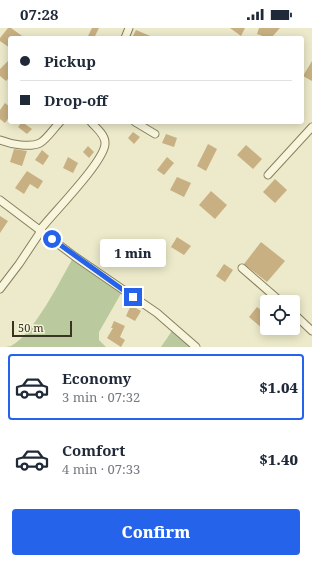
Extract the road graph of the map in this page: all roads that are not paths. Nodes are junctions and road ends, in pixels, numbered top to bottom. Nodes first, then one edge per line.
1 (58, 124) edge
2 (93, 124) edge
3 (138, 124) edge
4 (312, 127) edge
5 (155, 134) dead end
6 (0, 140) edge
7 (268, 175) dead end
8 (0, 200) edge
9 (41, 230) junction
10 (242, 268) dead end
11 (0, 289) edge
12 (273, 295) edge
13 (300, 320) edge
14 (312, 331) edge
15 (196, 347) edge

1 - 6 street
2 - 9 street
3 - 5 street
4 - 7 street
8 - 9 street
9 - 11 street
9 - 15 street
10 - 12 street
13 - 14 street

